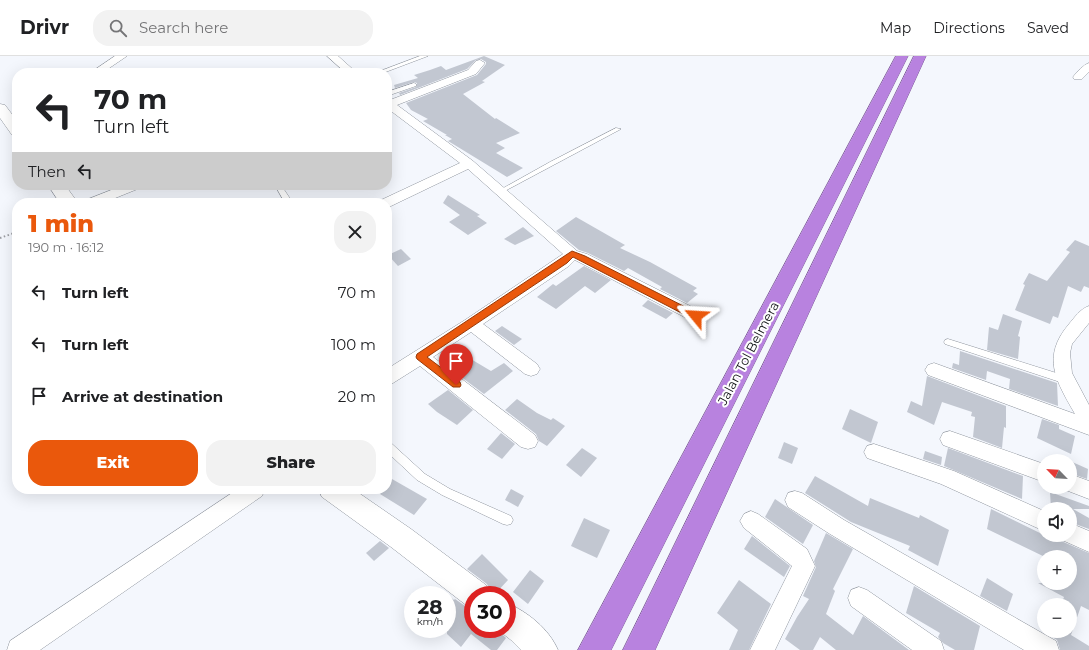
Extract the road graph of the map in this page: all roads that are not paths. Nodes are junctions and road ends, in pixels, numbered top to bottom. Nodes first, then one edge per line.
1 (122, 56) edge
2 (332, 56) edge
3 (425, 56) edge
4 (902, 56) edge
5 (920, 56) edge
6 (480, 63) dead end
7 (1089, 66) edge
8 (103, 68) edge
9 (346, 68) edge
10 (392, 68) edge
11 (1078, 77) dead end
12 (414, 84) dead end
13 (392, 98) edge
14 (392, 100) edge
15 (392, 104) edge
16 (0, 108) edge
17 (12, 122) edge
18 (618, 129) dead end
19 (469, 164) junction
20 (123, 190) edge
21 (502, 191) junction
22 (103, 198) edge
23 (392, 200) edge
24 (572, 254) junction
25 (1089, 312) edge
26 (696, 316) dead end
27 (470, 324) junction
28 (948, 342) dead end
29 (421, 357) junction
30 (531, 369) dead end
31 (934, 370) dead end
32 (392, 371) edge
33 (1066, 380) junction
34 (1089, 421) edge
35 (1089, 427) edge
36 (950, 439) dead end
37 (528, 441) dead end
38 (392, 451) edge
39 (874, 452) dead end
40 (1037, 470) edge
41 (1077, 486) edge
42 (1089, 490) edge
43 (248, 494) edge
44 (338, 494) edge
45 (795, 500) dead end
46 (1037, 518) edge
47 (507, 520) dead end
48 (751, 522) dead end
49 (1077, 536) edge
50 (1089, 542) edge
51 (464, 586) edge
52 (859, 598) dead end
53 (19, 650) edge
54 (594, 650) edge
55 (639, 650) edge
56 (762, 650) edge
57 (932, 650) edge
58 (1047, 650) edge

1 - 8 street
2 - 9 street
3 - 10 lane
4 - 54 highway, Jalan Tol Belmera
5 - 55 highway, Jalan Tol Belmera
6 - 14 street
7 - 11 street
12 - 13 lane
15 - 19 street
16 - 17 street
18 - 21 lane
19 - 21 street
19 - 23 street
20 - 22 street
21 - 24 street
24 - 26 street
24 - 27 street
25 - 33 street
27 - 29 street
27 - 30 street
28 - 33 lane
29 - 32 street
29 - 37 street
31 - 35 street
33 - 34 street
36 - 40 street
38 - 47 lane
39 - 46 street
41 - 42 street
43 - 53 street
44 - 51 street
45 - 58 street
48 - 56 street
49 - 50 street
52 - 57 street

